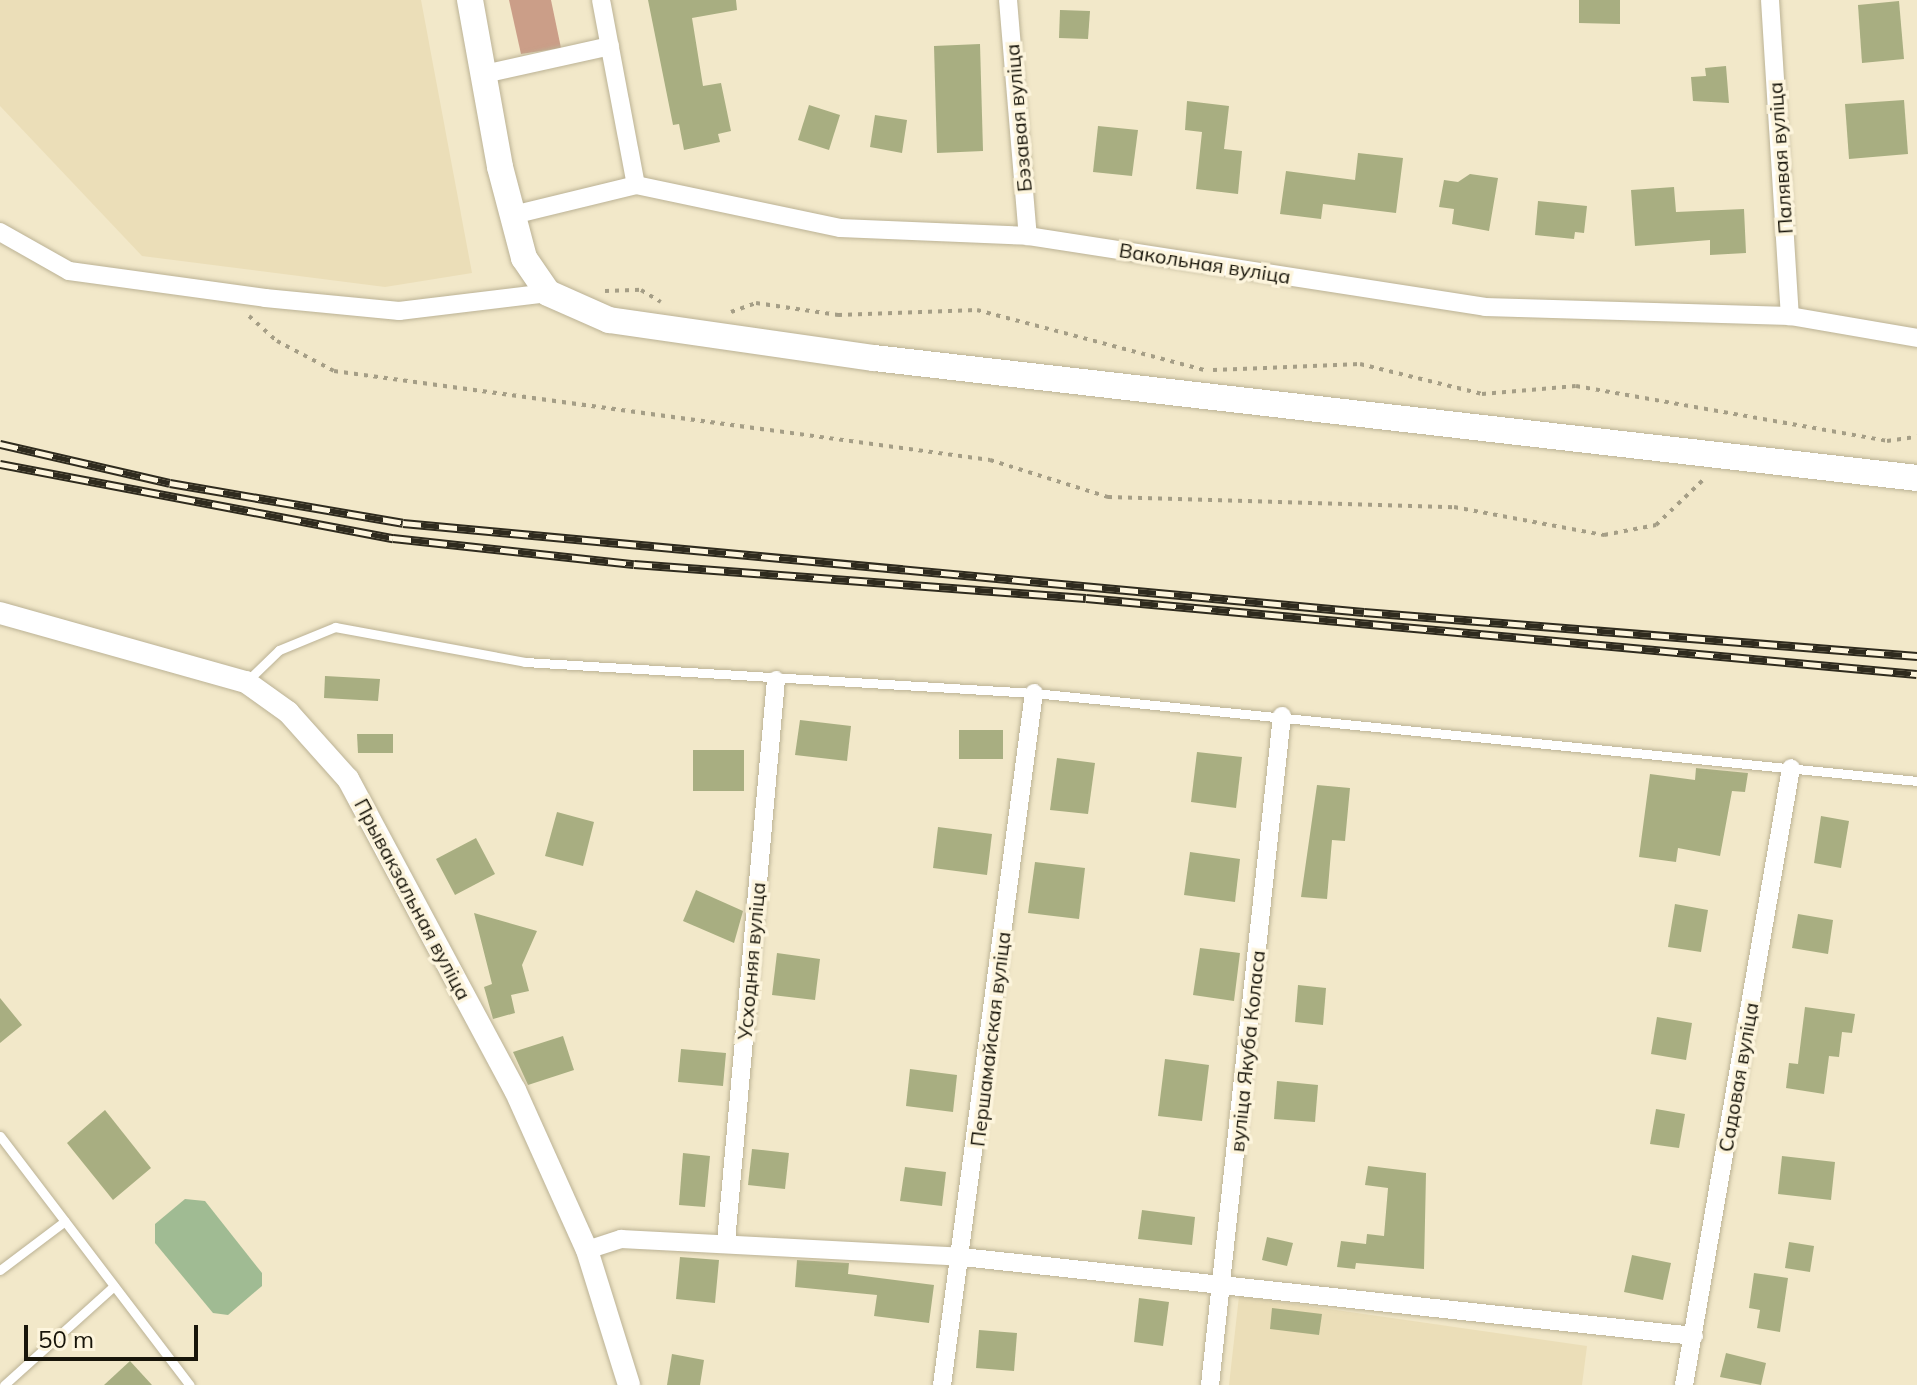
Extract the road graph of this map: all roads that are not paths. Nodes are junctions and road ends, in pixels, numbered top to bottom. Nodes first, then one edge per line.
1 (470, 0) edge
2 (601, 0) edge
3 (1008, 0) edge
4 (1770, 0) edge
5 (610, 46) junction
6 (484, 74) junction
7 (636, 185) junction
8 (513, 215) junction
9 (0, 232) edge
10 (1028, 236) junction
11 (548, 293) junction
12 (1790, 316) junction
13 (1917, 338) edge
14 (1917, 478) edge
15 (0, 613) edge
16 (776, 680) junction
17 (246, 682) junction
18 (1034, 693) junction
19 (1282, 716) junction
20 (1791, 768) junction
21 (1917, 781) edge
22 (2, 1143) edge
23 (65, 1221) junction
24 (726, 1242) junction
25 (587, 1250) junction
26 (962, 1257) junction
27 (0, 1270) edge
28 (1223, 1284) junction
29 (114, 1286) junction
30 (1694, 1336) junction
31 (4, 1385) edge
32 (190, 1385) edge
33 (629, 1385) edge
34 (942, 1385) edge
35 (1210, 1385) edge
36 (1684, 1385) edge

1 - 6 main road
2 - 5 street
3 - 10 street, Бэзавая вуліца
4 - 12 street, Палявая вуліца
5 - 6 street
5 - 7 street
6 - 8 main road
7 - 8 street
7 - 10 street, Вакольная вуліца
8 - 11 main road
9 - 11 street
10 - 12 street, Вакольная вуліца
11 - 14 main road
12 - 13 street, Вакольная вуліца
15 - 17 street, Прывакзальная вуліца
16 - 17 lane
16 - 18 lane
16 - 24 street, Усходняя вуліца
17 - 25 street, Прывакзальная вуліца
18 - 19 lane
18 - 26 street, Першамайская вуліца
19 - 20 lane
19 - 28 street, вуліца Якуба Коласа
20 - 21 lane
20 - 30 street, Садовая вуліца
22 - 23 lane
23 - 27 lane
23 - 29 lane
24 - 25 street
24 - 26 street
25 - 33 street, Прывакзальная вуліца
26 - 28 street
26 - 34 street, Першамайская вуліца
28 - 30 street
28 - 35 street, вуліца Якуба Коласа
29 - 31 lane
29 - 32 lane
30 - 36 street, Садовая вуліца

